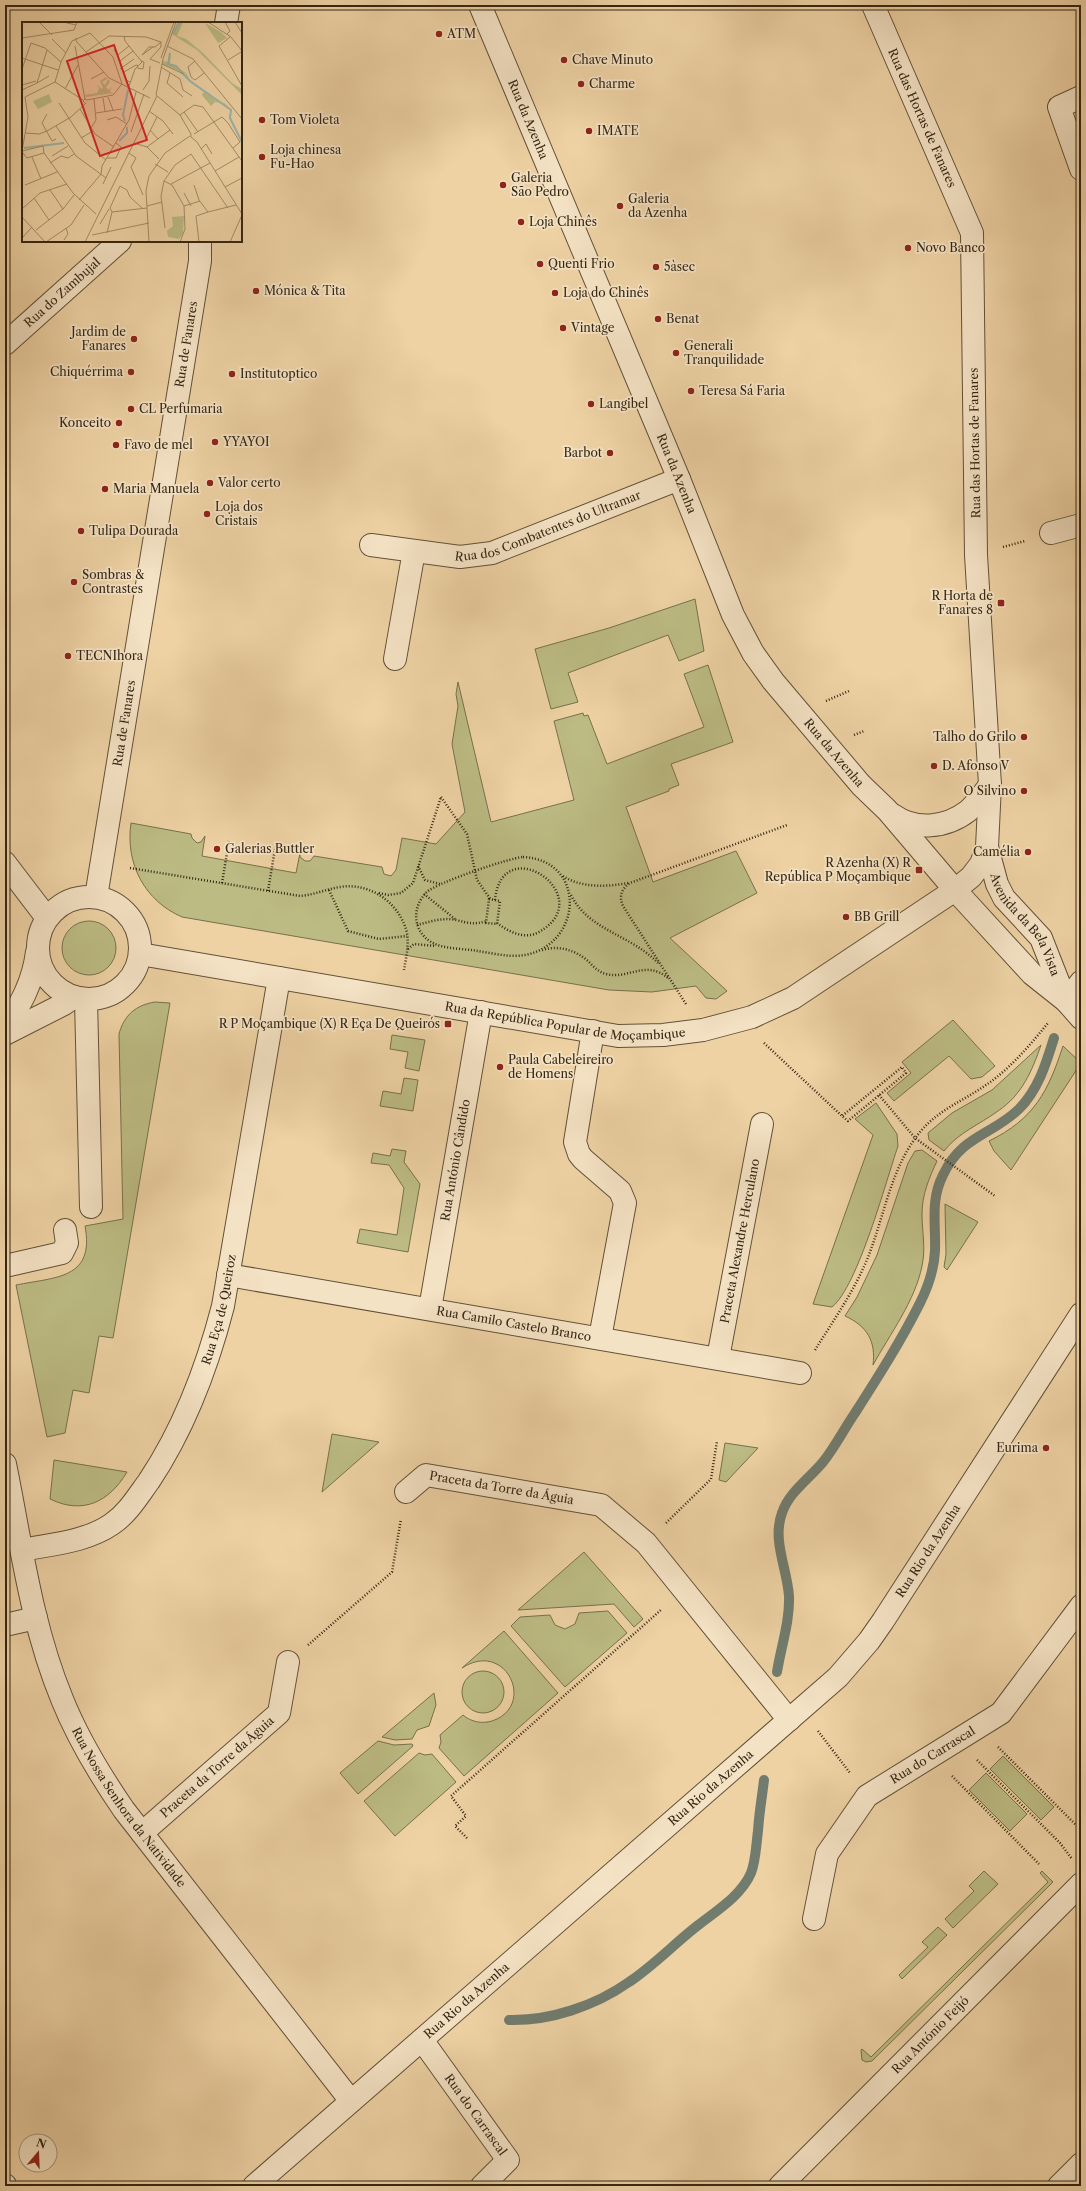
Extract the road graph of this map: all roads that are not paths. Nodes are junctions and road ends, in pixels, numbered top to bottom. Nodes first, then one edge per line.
1 (229, 5) edge
2 (480, 5) edge
3 (873, 5) edge
4 (226, 22) edge
5 (1081, 98) edge
6 (1081, 169) edge
7 (119, 242) edge
8 (200, 242) edge
9 (5, 344) edge
10 (679, 479) junction
11 (1081, 524) edge
12 (1051, 533) road end
13 (371, 545) dead end
14 (414, 551) junction
15 (394, 659) dead end
16 (990, 785) junction
17 (887, 810) junction
18 (987, 847) junction
19 (5, 863) edge
20 (955, 890) junction
21 (96, 897) junction
22 (47, 918) junction
23 (38, 949) junction
24 (140, 954) junction
25 (279, 978) junction
26 (1081, 982) edge
27 (80, 998) junction
28 (1066, 1001) junction
29 (481, 1012) junction
30 (1081, 1018) edge
31 (5, 1029) edge
32 (593, 1032) junction
33 (5, 1034) edge
34 (762, 1124) dead end
35 (91, 1206) dead end
36 (65, 1230) dead end
37 (5, 1266) edge
38 (228, 1275) junction
39 (430, 1309) junction
40 (1081, 1314) edge
41 (600, 1338) junction
42 (718, 1358) junction
43 (800, 1373) road end
44 (5, 1464) edge
45 (406, 1492) road end
46 (22, 1550) junction
47 (1081, 1606) edge
48 (36, 1618) junction
49 (5, 1625) edge
50 (288, 1662) road end
51 (795, 1715) junction
52 (142, 1833) junction
53 (1079, 1875) edge
54 (814, 1919) dead end
55 (422, 2040) junction
56 (351, 2101) junction
57 (1081, 2164) edge
58 (790, 2183) edge
59 (254, 2186) edge
60 (482, 2186) edge
61 (1059, 2186) edge

1 - 4 street
2 - 10 street, Rua da Azenha
3 - 16 street, Rua das Hortas de Fanares
5 - 6 street
7 - 9 street, Rua do Zambujal
8 - 21 street, Rua de Fanares
10 - 14 street, Rua dos Combatentes do Ultramar
10 - 17 street, Rua da Azenha
11 - 12 street
13 - 14 street, Rua dos Combatentes do Ultramar
14 - 15 street
16 - 17 street
16 - 18 street, Rua das Hortas de Fanares
17 - 20 street, Rua da Azenha
18 - 20 street, Rua das Hortas de Fanares
18 - 28 street, Avenida da Bela Vista
19 - 22 street
20 - 28 street, Avenida da Bela Vista
20 - 32 street, Rua da República Popular de Moçambique
21 - 22 street
21 - 24 street
22 - 23 street
23 - 27 street
23 - 31 street
24 - 25 street, Rua da República Popular de Moçambique
24 - 27 street
25 - 29 street, Rua da República Popular de Moçambique
25 - 38 street, Rua Eça de Queiroz
26 - 28 street
27 - 33 street
27 - 35 street
28 - 30 street, Avenida da Bela Vista
29 - 32 street, Rua da República Popular de Moçambique
29 - 39 street, Rua António Cândido
32 - 41 street
34 - 42 street, Praceta Alexandre Herculano
36 - 37 street
38 - 39 street, Rua Camilo Castelo Branco
38 - 46 street, Rua Eça de Queiroz
39 - 41 street, Rua Camilo Castelo Branco
40 - 51 street, Rua Rio da Azenha
41 - 42 street, Rua Camilo Castelo Branco
42 - 43 street, Rua Camilo Castelo Branco
44 - 46 street, Rua Nossa Senhora da Natividade
45 - 51 street, Praceta da Torre da Águia
46 - 48 street, Rua Nossa Senhora da Natividade
47 - 54 street, Rua do Carrascal
48 - 49 street
48 - 52 street, Rua Nossa Senhora da Natividade
50 - 52 street, Praceta da Torre da Águia
51 - 55 street, Rua Rio da Azenha
52 - 56 street, Rua Nossa Senhora da Natividade
53 - 58 street, Rua António Feijó
55 - 56 street, Rua Rio da Azenha
55 - 60 street, Rua do Carrascal
56 - 59 street, Rua Rio da Azenha
57 - 61 street

